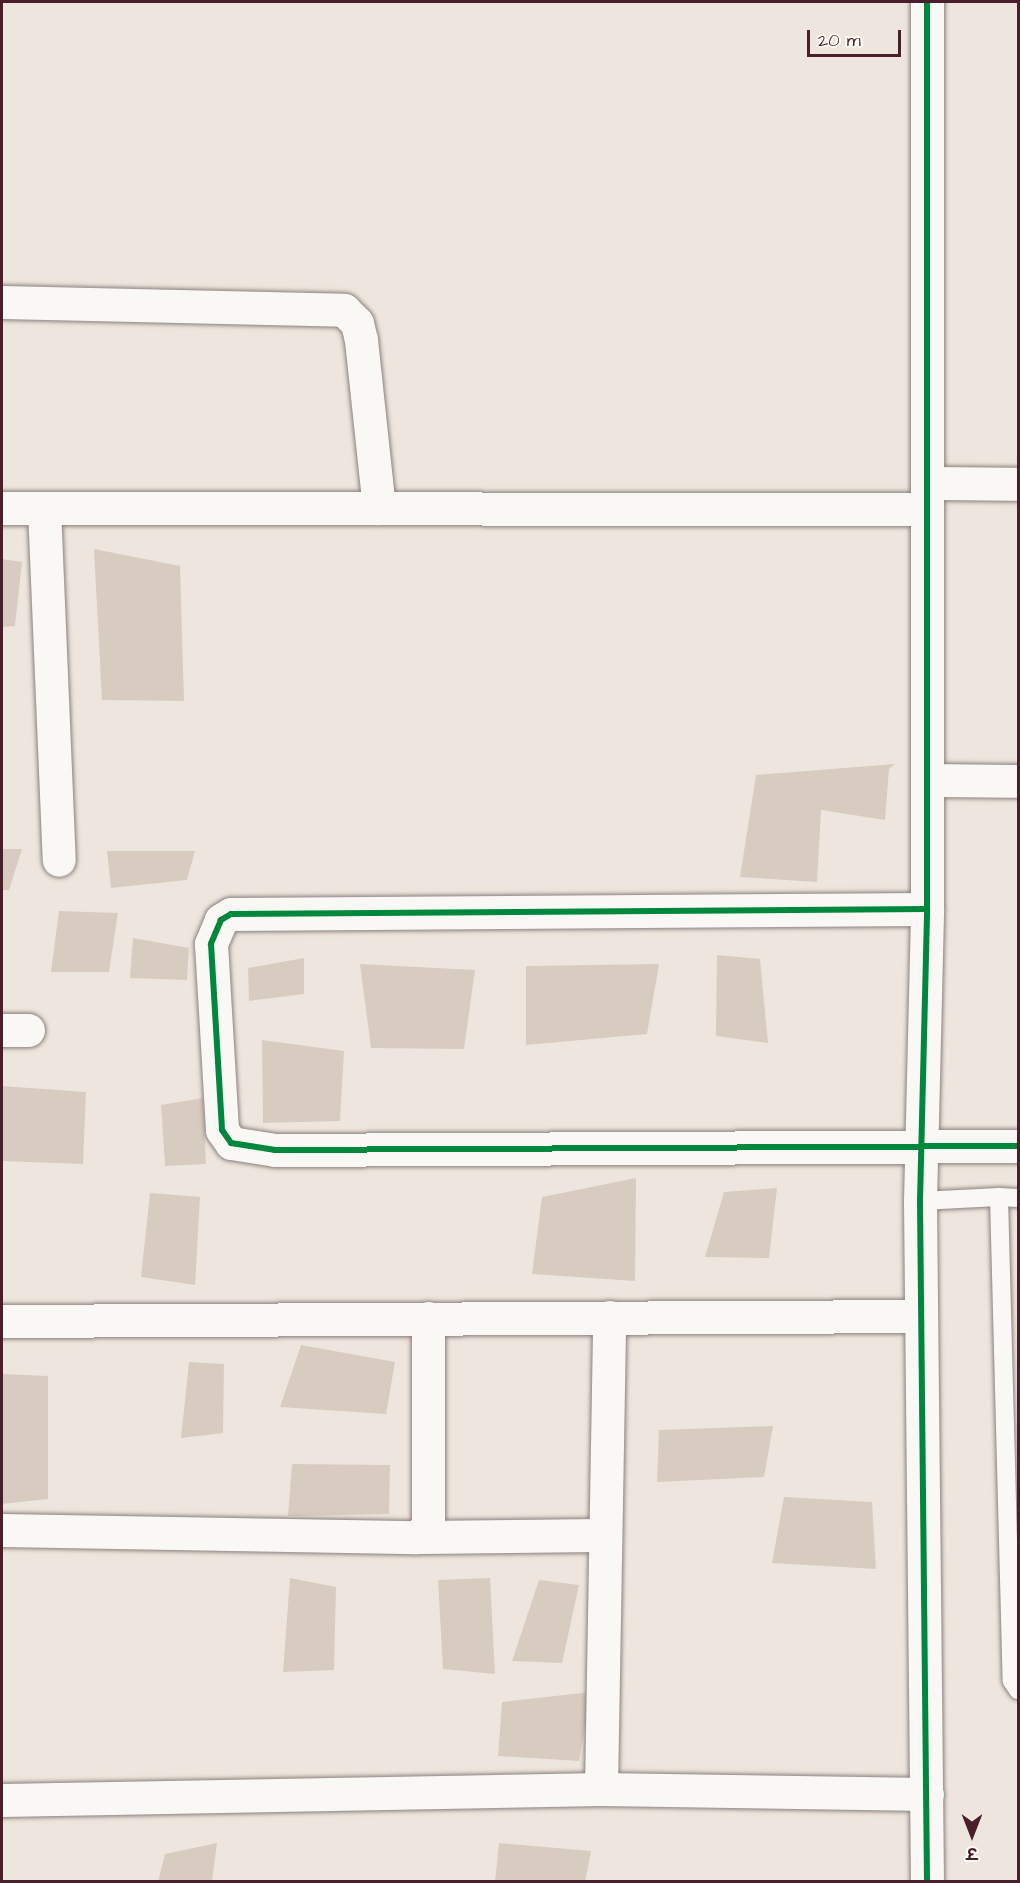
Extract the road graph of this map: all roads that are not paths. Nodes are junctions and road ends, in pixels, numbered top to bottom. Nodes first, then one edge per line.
1 (927, 2) edge
2 (2, 302) edge
3 (1018, 483) edge
4 (927, 496) junction
5 (2, 508) edge
6 (44, 508) junction
7 (379, 508) junction
8 (927, 780) junction
9 (1018, 781) edge
10 (59, 860) dead end
11 (927, 909) junction
12 (921, 1144) junction
13 (1018, 1146) edge
14 (999, 1197) junction
15 (1018, 1198) edge
16 (920, 1201) junction
17 (921, 1316) junction
18 (609, 1317) junction
19 (428, 1318) junction
20 (2, 1321) edge
21 (2, 1530) edge
22 (605, 1535) junction
23 (417, 1537) junction
24 (1018, 1690) edge
25 (601, 1789) junction
26 (927, 1794) junction
27 (2, 1800) edge
28 (927, 1881) edge

1 - 4 street
2 - 7 street
3 - 4 street
4 - 7 street
4 - 8 street
5 - 6 street
6 - 7 street
6 - 10 street
8 - 9 street
8 - 11 street
11 - 12 street
11 - 12 street
12 - 13 street
12 - 16 street
14 - 15 lane
14 - 16 lane
14 - 24 lane
16 - 17 street
17 - 18 street
17 - 26 street
18 - 19 street
18 - 22 street
19 - 20 street
19 - 23 street
21 - 23 street
22 - 23 street
22 - 25 street
25 - 26 street
25 - 27 street
26 - 28 street

